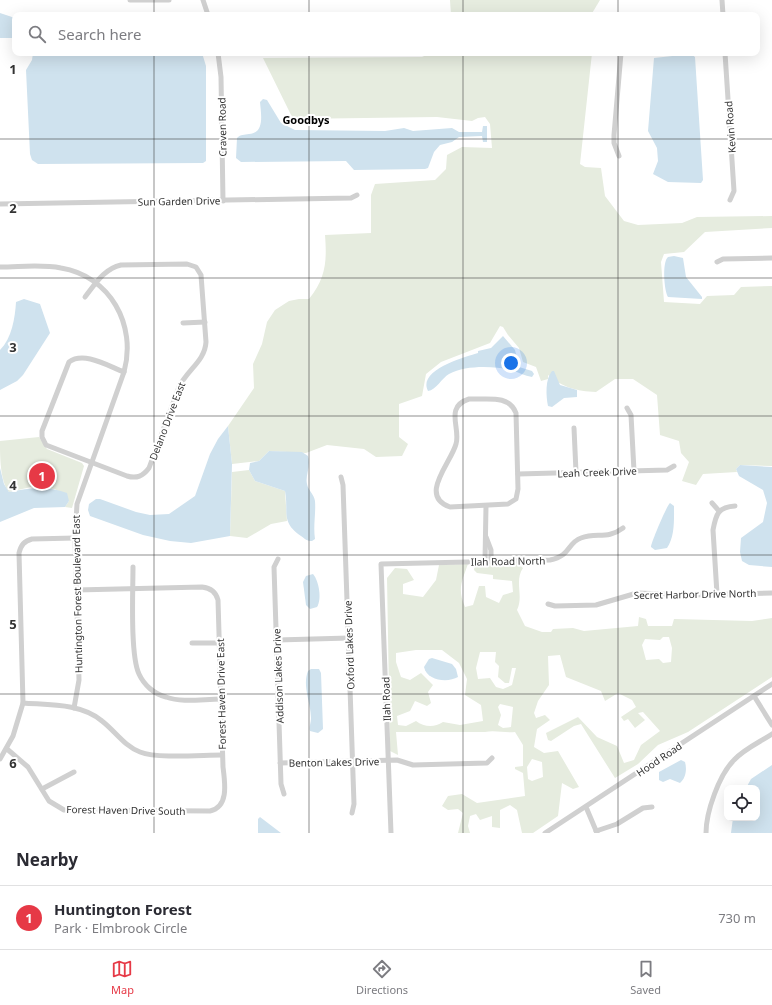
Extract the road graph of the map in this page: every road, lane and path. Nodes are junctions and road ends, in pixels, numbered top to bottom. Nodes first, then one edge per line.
1 (130, 0) edge
2 (169, 0) edge
3 (203, 0) edge
4 (722, 0) edge
5 (207, 12) edge
6 (723, 12) edge
7 (218, 56) edge
8 (621, 56) edge
9 (725, 56) edge
10 (619, 156) dead end
11 (357, 195) dead end
12 (730, 200) dead end
13 (223, 201) junction
14 (0, 204) edge
15 (772, 258) edge
16 (717, 262) dead end
17 (0, 267) edge
18 (96, 283) junction
19 (85, 297) dead end
20 (205, 322) junction
21 (183, 323) dead end
22 (124, 372) junction
23 (627, 408) dead end
24 (574, 428) dead end
25 (90, 463) junction
26 (674, 466) dead end
27 (634, 471) junction
28 (576, 472) junction
29 (518, 474) junction
30 (341, 477) dead end
31 (712, 503) dead end
32 (486, 506) junction
33 (735, 506) dead end
34 (720, 511) junction
35 (623, 528) dead end
36 (486, 537) junction
37 (75, 538) junction
38 (278, 559) dead end
39 (485, 561) junction
40 (491, 561) junction
41 (382, 564) joint
42 (133, 567) dead end
43 (133, 588) junction
44 (76, 590) junction
45 (772, 593) edge
46 (717, 594) junction
47 (548, 604) dead end
48 (349, 638) junction
49 (277, 640) junction
50 (192, 643) dead end
51 (219, 643) junction
52 (772, 684) edge
53 (754, 696) junction
54 (221, 699) junction
55 (22, 703) junction
56 (74, 708) junction
57 (772, 725) edge
58 (772, 734) edge
59 (7, 749) junction
60 (222, 756) junction
61 (0, 758) edge
62 (492, 758) dead end
63 (388, 760) junction
64 (353, 761) junction
65 (280, 763) junction
66 (74, 772) dead end
67 (42, 789) junction
68 (284, 794) dead end
69 (222, 803) joint
70 (586, 807) junction
71 (652, 807) dead end
72 (352, 813) dead end
73 (597, 832) edge
74 (391, 833) edge
75 (545, 833) edge
76 (706, 833) edge

1 - 2 street
3 - 5 street
4 - 6 street
7 - 13 street, Craven Road
8 - 10 street
9 - 12 street, Kevin Road
11 - 13 street, Sun Garden Drive
13 - 14 street, Sun Garden Drive
15 - 16 street
17 - 18 street, Huntington Forest Boulevard East
18 - 19 street
18 - 20 street, Delano Drive East
18 - 22 street, Huntington Forest Boulevard East
20 - 21 street
20 - 25 street, Delano Drive East
22 - 25 street, Huntington Forest Boulevard East
22 - 25 street
23 - 27 street
24 - 28 street
25 - 37 street, Huntington Forest Boulevard East
26 - 27 street, Leah Creek Drive
27 - 28 street, Leah Creek Drive
28 - 29 street, Leah Creek Drive
29 - 32 street
29 - 32 street
30 - 48 street, Oxford Lakes Drive
31 - 34 street
32 - 36 street
33 - 34 street
34 - 46 street
35 - 40 street, Ilah Road North
36 - 39 street
36 - 40 street
37 - 44 street, Huntington Forest Boulevard East
37 - 55 street
38 - 49 street, Addison Lakes Drive
39 - 40 street, Ilah Road North
39 - 41 street, Ilah Road North
41 - 63 street, Ilah Road
42 - 43 street
43 - 44 street
43 - 51 street, Forest Haven Drive East
43 - 54 street
44 - 56 street, Huntington Forest Boulevard East
45 - 46 street, Secret Harbor Drive North
46 - 47 street, Secret Harbor Drive North
48 - 49 street
48 - 64 street, Oxford Lakes Drive
49 - 65 street, Addison Lakes Drive
50 - 51 street
51 - 54 street, Forest Haven Drive East
52 - 53 street, Hood Road
53 - 57 street
53 - 70 street, Hood Road
54 - 60 street, Forest Haven Drive East
55 - 56 street
55 - 59 street
56 - 60 street
58 - 76 street
59 - 61 street
59 - 67 street, Forest Haven Drive South
60 - 69 street, Forest Haven Drive East
62 - 63 street, Benton Lakes Drive
63 - 64 street, Benton Lakes Drive
63 - 74 street, Ilah Road
64 - 65 street, Benton Lakes Drive
64 - 72 street, Oxford Lakes Drive
65 - 68 street, Addison Lakes Drive
66 - 67 street
67 - 69 street, Forest Haven Drive South
70 - 73 street
70 - 75 street, Hood Road
71 - 73 street

